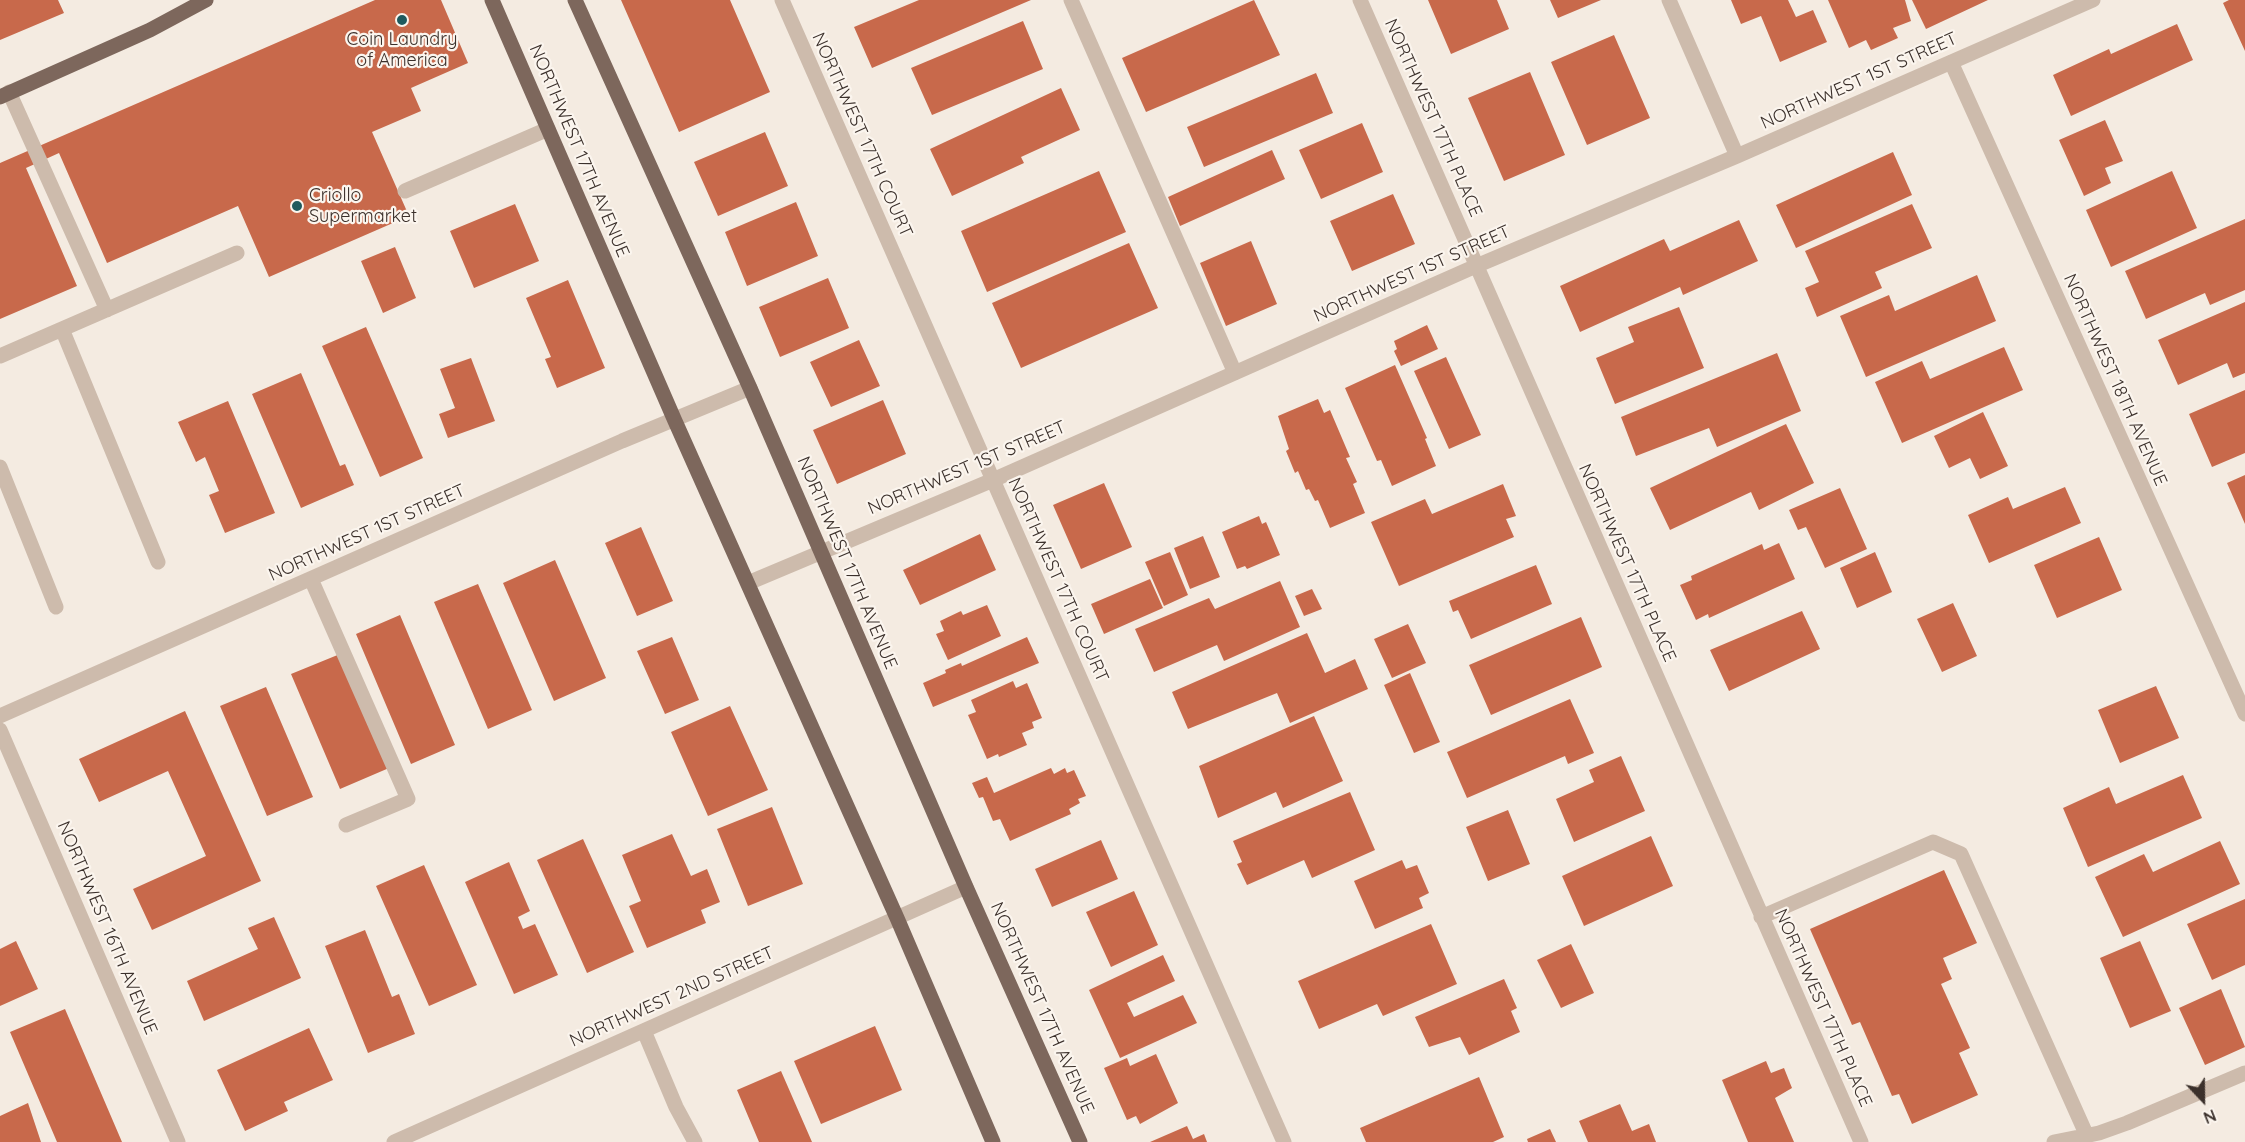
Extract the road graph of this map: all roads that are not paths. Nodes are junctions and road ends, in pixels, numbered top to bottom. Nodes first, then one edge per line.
1 (492, 0) edge
2 (575, 0) edge
3 (782, 0) edge
4 (1071, 0) edge
5 (1360, 0) edge
6 (1669, 0) edge
7 (2093, 0) edge
8 (203, 1) edge
9 (1951, 62) junction
10 (5, 95) edge
11 (548, 129) junction
12 (1737, 156) junction
13 (405, 191) dead end
14 (237, 253) dead end
15 (1476, 266) junction
16 (106, 310) junction
17 (62, 329) junction
18 (0, 356) edge
19 (1235, 372) junction
20 (750, 388) junction
21 (675, 421) junction
22 (0, 466) edge
23 (993, 480) junction
24 (821, 551) junction
25 (158, 562) dead end
26 (311, 579) junction
27 (748, 583) junction
28 (56, 607) dead end
29 (2245, 714) edge
30 (0, 716) edge
31 (0, 730) edge
32 (346, 825) dead end
33 (966, 887) junction
34 (1761, 917) junction
35 (897, 918) junction
36 (644, 1031) junction
37 (2245, 1073) edge
38 (2086, 1136) junction
39 (178, 1142) edge
40 (394, 1142) edge
41 (694, 1142) edge
42 (993, 1142) edge
43 (1080, 1142) edge
44 (1284, 1142) edge
45 (1861, 1142) edge
46 (2054, 1142) edge

1 - 11 main road, NORTHWEST 17TH AVENUE
2 - 20 main road, NORTHWEST 17TH AVENUE
3 - 23 street, NORTHWEST 17TH COURT
4 - 19 street
5 - 15 street, NORTHWEST 17TH PLACE
6 - 12 street
7 - 9 street, NORTHWEST 1ST STREET
8 - 10 main road
9 - 12 street, NORTHWEST 1ST STREET
9 - 29 street, NORTHWEST 18TH AVENUE
10 - 16 street
11 - 13 street
11 - 21 main road, NORTHWEST 17TH AVENUE
12 - 15 street, NORTHWEST 1ST STREET
14 - 16 street
15 - 19 street, NORTHWEST 1ST STREET
15 - 34 street, NORTHWEST 17TH PLACE
16 - 17 street
17 - 18 street
17 - 25 street
19 - 23 street, NORTHWEST 1ST STREET
20 - 21 street, NORTHWEST 1ST STREET
20 - 24 main road, NORTHWEST 17TH AVENUE
21 - 26 street, NORTHWEST 1ST STREET
21 - 27 main road, NORTHWEST 17TH AVENUE
22 - 28 street
23 - 24 street, NORTHWEST 1ST STREET
23 - 44 street, NORTHWEST 17TH COURT
24 - 27 street, NORTHWEST 1ST STREET
24 - 33 main road, NORTHWEST 17TH AVENUE
26 - 30 street, NORTHWEST 1ST STREET
26 - 32 street
27 - 35 main road, NORTHWEST 17TH AVENUE
31 - 39 street, NORTHWEST 16TH AVENUE
33 - 35 street, NORTHWEST 2ND STREET
33 - 43 main road, NORTHWEST 17TH AVENUE
34 - 38 street
34 - 45 street, NORTHWEST 17TH PLACE
35 - 36 street, NORTHWEST 2ND STREET
35 - 42 main road, NORTHWEST 17TH AVENUE
36 - 40 street, NORTHWEST 2ND STREET
36 - 41 street
37 - 38 street
38 - 46 street

